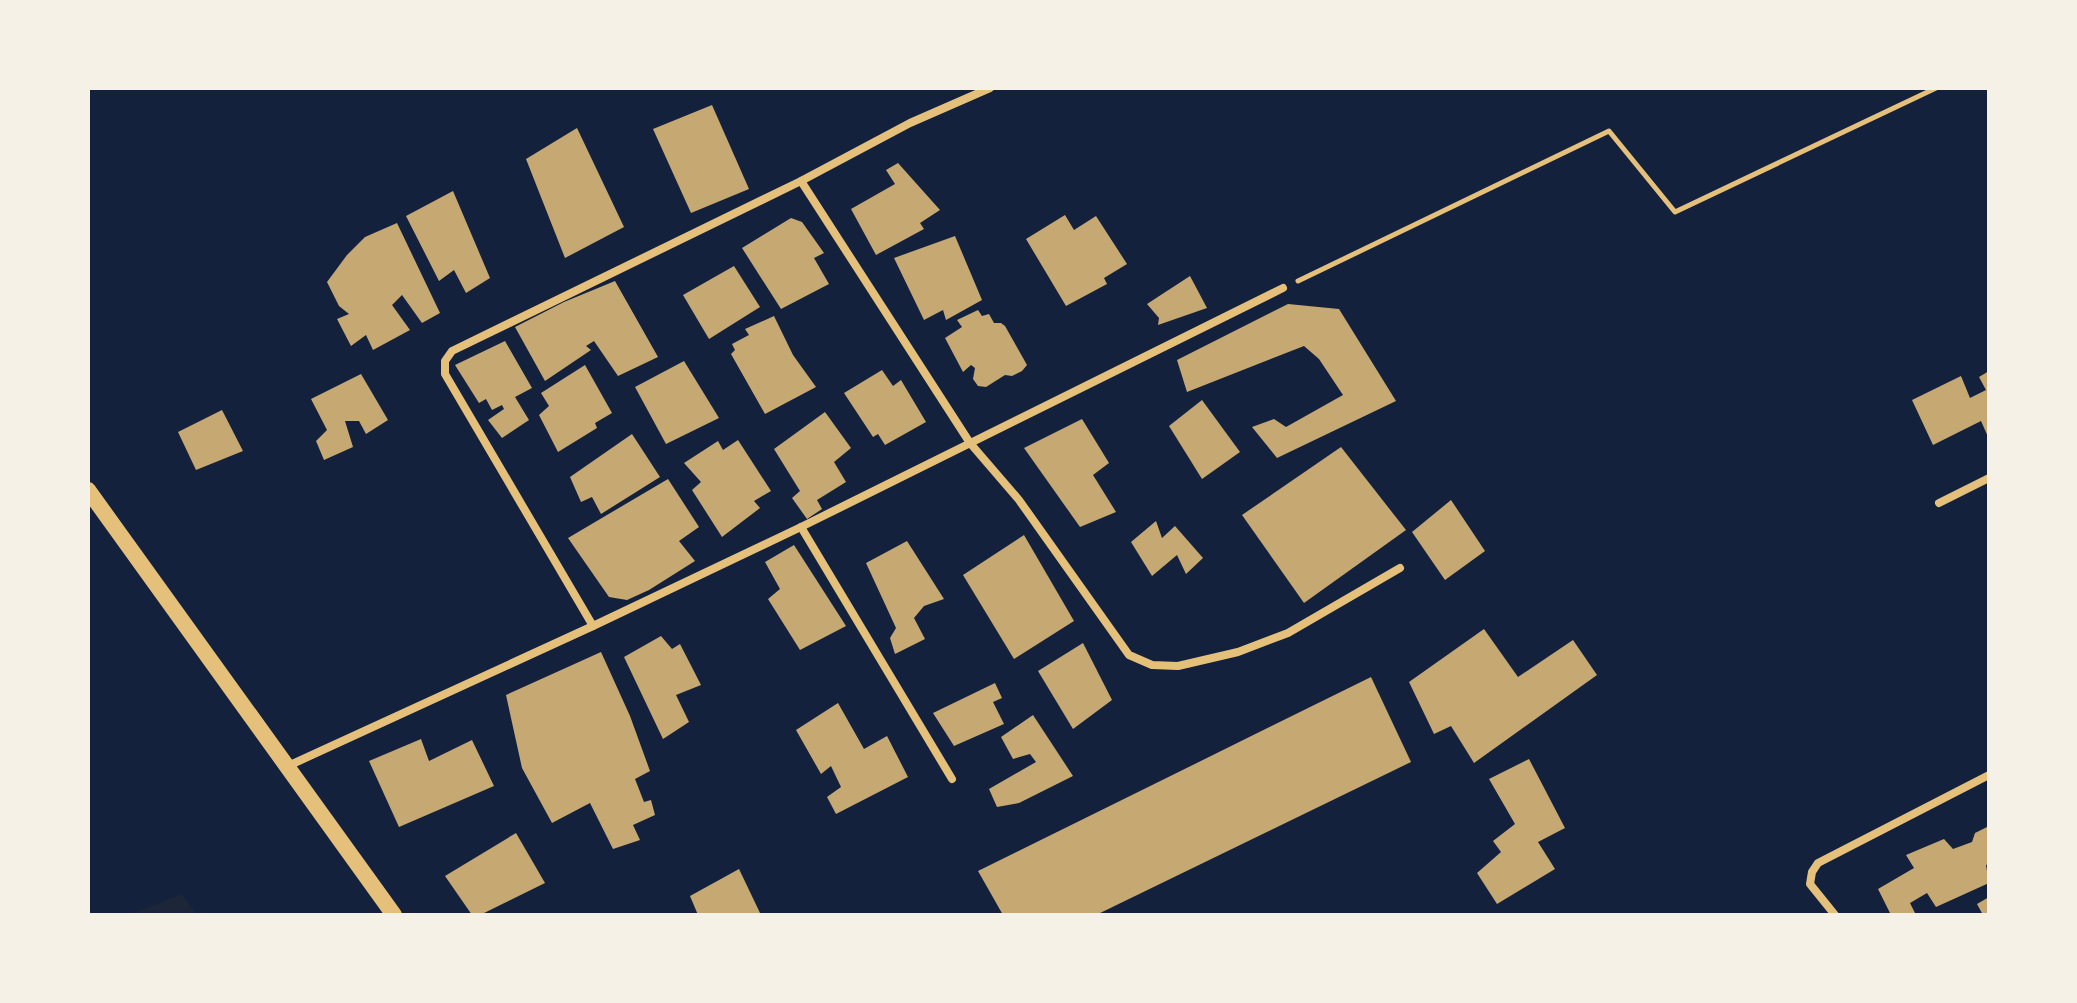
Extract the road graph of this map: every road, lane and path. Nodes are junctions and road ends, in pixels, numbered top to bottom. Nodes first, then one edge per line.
1 (990, 88) edge
2 (1936, 88) edge
3 (801, 181) junction
4 (1283, 288) joint
5 (970, 443) junction
6 (1989, 478) edge
7 (88, 490) edge
8 (1939, 503) dead end
9 (801, 527) junction
10 (1400, 568) dead end
11 (593, 626) junction
12 (288, 766) junction
13 (1989, 775) edge
14 (952, 779) dead end
15 (394, 915) edge
16 (1835, 915) edge

1 - 3 street
2 - 4 path
3 - 5 street
3 - 11 street
4 - 5 street
5 - 9 street
5 - 10 street
6 - 8 street
7 - 12 main road
9 - 11 street
9 - 14 street
11 - 12 street
12 - 15 main road
13 - 16 street

